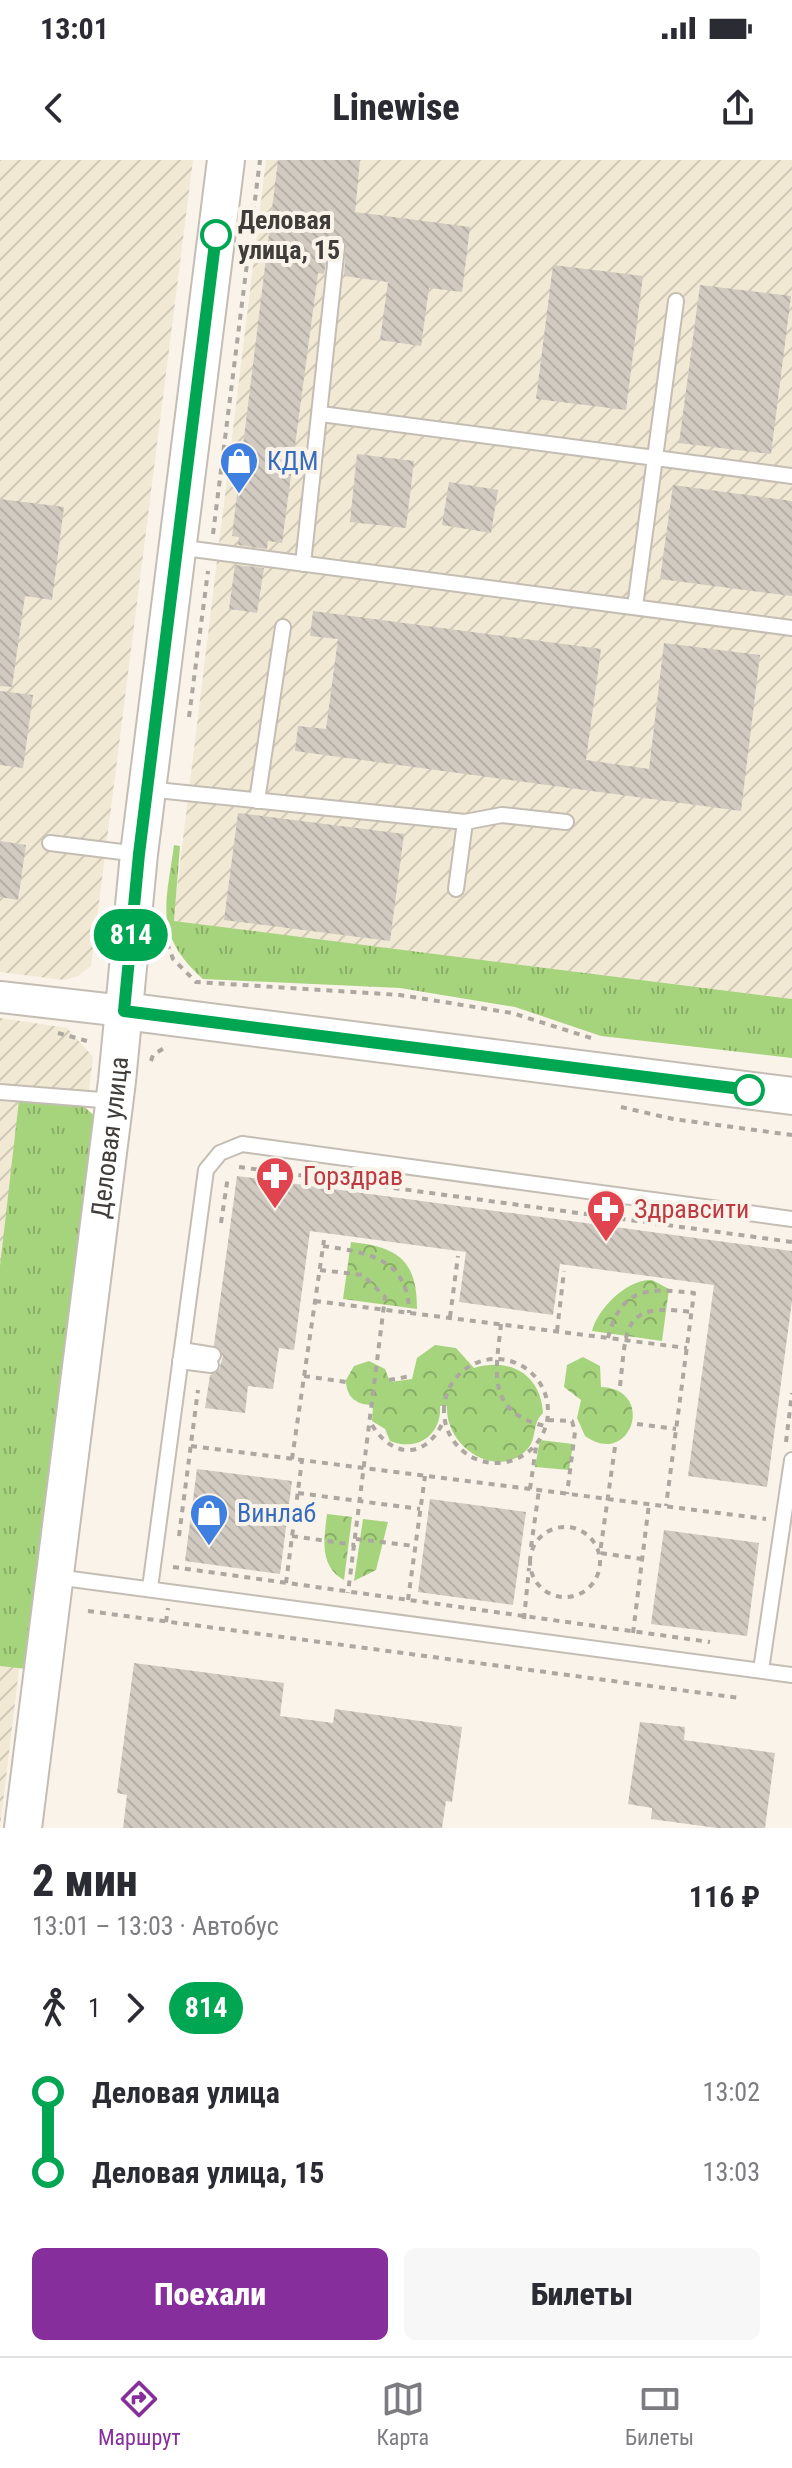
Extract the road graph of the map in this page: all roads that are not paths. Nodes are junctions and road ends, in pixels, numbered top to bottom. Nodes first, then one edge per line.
1 (226, 160) edge
2 (337, 246) dead end
3 (676, 301) dead end
4 (321, 414) junction
5 (655, 457) junction
6 (792, 476) edge
7 (177, 547) junction
8 (303, 564) junction
9 (635, 607) junction
10 (283, 627) dead end
11 (792, 628) edge
12 (147, 789) junction
13 (257, 801) junction
14 (465, 822) junction
15 (566, 822) dead end
16 (50, 843) dead end
17 (139, 854) junction
18 (456, 889) dead end
19 (0, 997) edge
20 (124, 1011) junction
21 (0, 1092) edge
22 (792, 1096) edge
23 (115, 1101) junction
24 (792, 1219) edge
25 (181, 1356) junction
26 (208, 1361) road end
27 (792, 1460) edge
28 (56, 1577) junction
29 (150, 1588) junction
30 (761, 1670) junction
31 (792, 1675) edge
32 (23, 1828) edge

1 - 7 street, Деловая улица
2 - 4 lane
3 - 5 lane
4 - 5 lane
4 - 8 lane
5 - 6 lane
5 - 9 lane
7 - 8 lane
7 - 12 street, Деловая улица
8 - 9 lane
9 - 11 lane
10 - 13 lane
12 - 13 lane
12 - 17 street, Деловая улица
13 - 14 lane
14 - 15 lane
14 - 18 lane
16 - 17 lane
17 - 20 street, Деловая улица
19 - 20 street
20 - 22 street
20 - 23 street, Деловая улица
21 - 23 lane
23 - 28 street, Деловая улица
24 - 25 lane
25 - 26 lane
25 - 29 lane
27 - 30 lane
28 - 29 lane
28 - 32 street, Деловая улица
29 - 30 lane
30 - 31 lane

